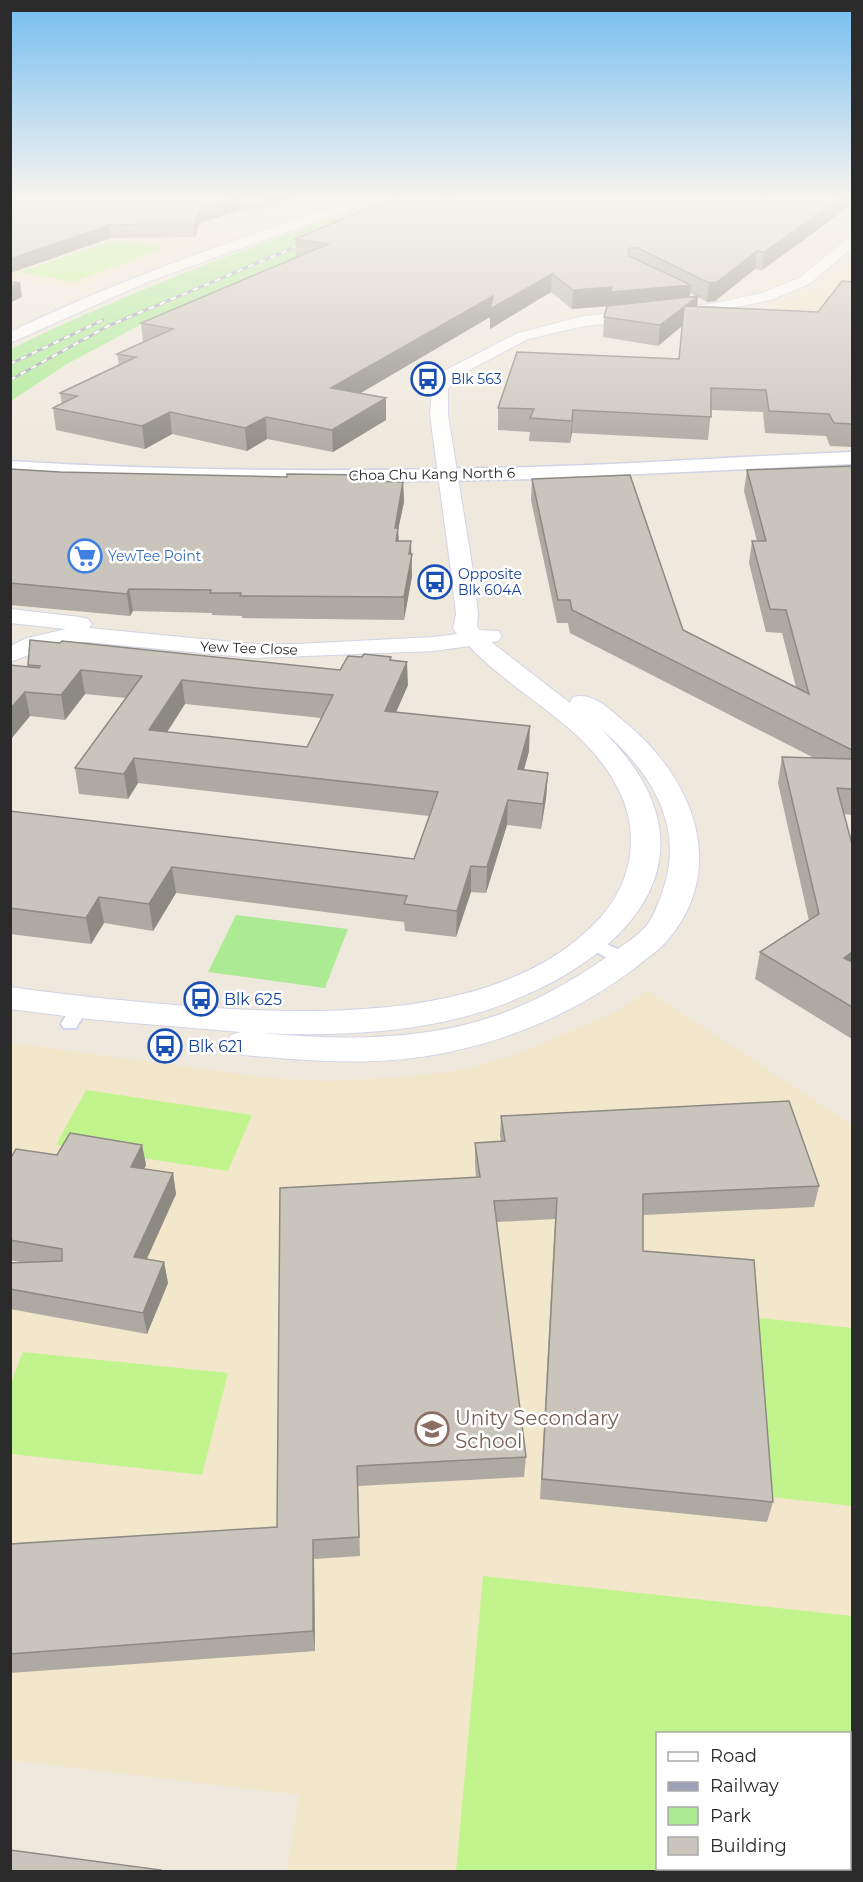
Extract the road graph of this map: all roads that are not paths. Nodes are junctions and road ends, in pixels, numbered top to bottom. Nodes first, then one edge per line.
1 (110, 286) edge
2 (125, 286) edge
3 (795, 286) edge
4 (690, 299) edge
5 (710, 308) junction
6 (10, 327) edge
7 (10, 338) edge
8 (852, 458) edge
9 (10, 467) edge
10 (447, 475) junction
11 (10, 616) edge
12 (476, 629) junction
13 (10, 655) edge
14 (593, 943) junction
15 (625, 959) junction
16 (10, 998) edge
17 (10, 1016) edge
18 (74, 1016) junction

1 - 6 main road
2 - 7 main road
3 - 5 street
4 - 5 lane
5 - 10 street
8 - 10 main road, Choa Chu Kang North 6
9 - 10 main road, Choa Chu Kang North 6
10 - 12 street
11 - 12 street, Yew Tee Close
12 - 13 street, Yew Tee Close
12 - 14 street
12 - 15 street
14 - 15 lane
14 - 18 street
15 - 18 street
16 - 18 street
17 - 18 street

